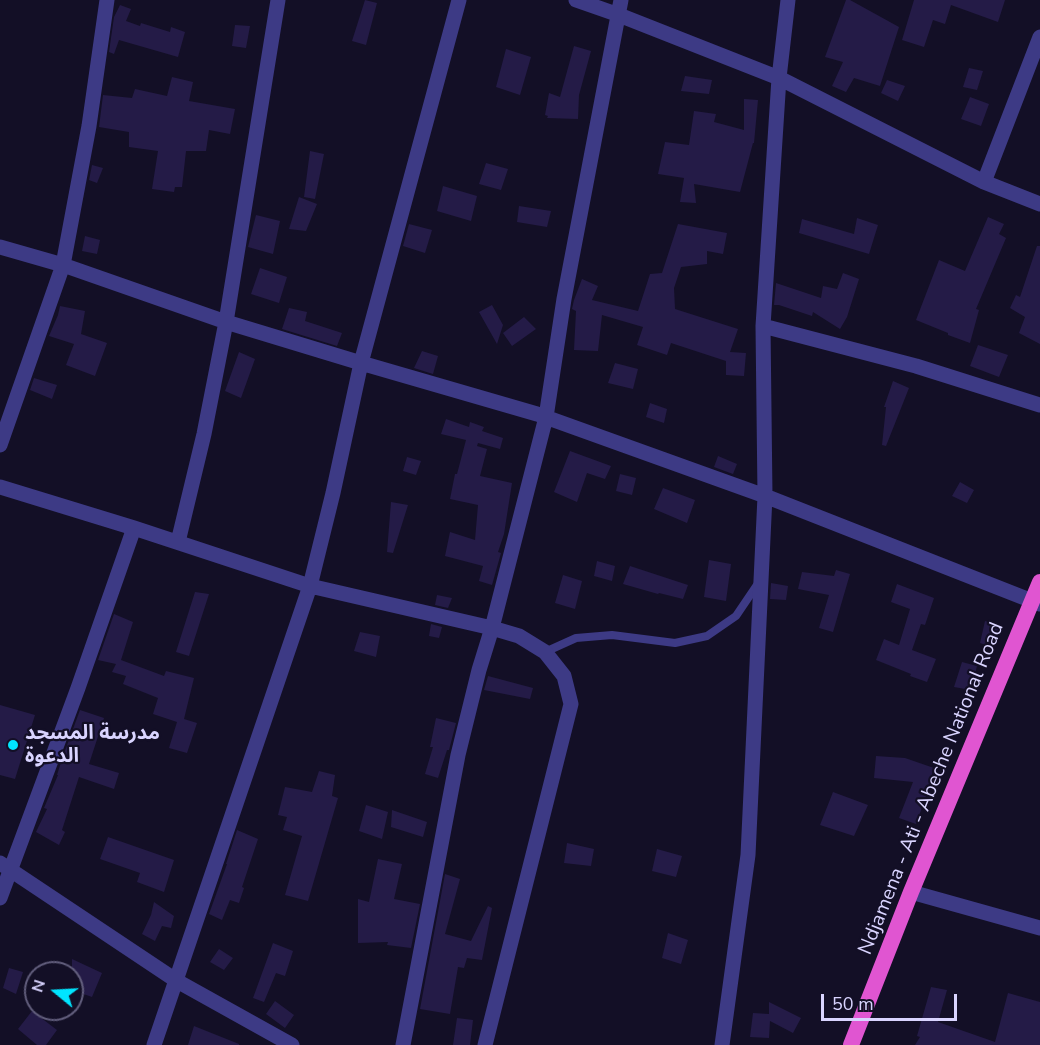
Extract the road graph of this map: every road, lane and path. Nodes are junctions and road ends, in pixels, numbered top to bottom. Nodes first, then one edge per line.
1 (107, 0) edge
2 (278, 0) edge
3 (459, 0) edge
4 (576, 0) edge
5 (788, 0) edge
6 (620, 7) edge
7 (1040, 37) edge
8 (778, 78) junction
9 (984, 182) junction
10 (1040, 204) edge
11 (0, 247) edge
12 (63, 265) junction
13 (226, 322) junction
14 (763, 326) junction
15 (362, 363) junction
16 (1040, 405) edge
17 (546, 417) junction
18 (0, 445) edge
19 (0, 487) edge
20 (765, 495) junction
21 (134, 528) junction
22 (178, 542) junction
23 (761, 578) junction
24 (1040, 582) edge
25 (310, 586) junction
26 (1036, 602) edge
27 (492, 628) junction
28 (545, 652) junction
29 (6, 867) edge
30 (911, 892) junction
31 (0, 898) edge
32 (1040, 928) edge
33 (177, 981) junction
34 (154, 1045) edge
35 (292, 1045) edge
36 (403, 1045) edge
37 (485, 1045) edge
38 (722, 1045) edge
39 (851, 1045) edge

1 - 12 street
2 - 13 street
3 - 15 street
4 - 6 street
5 - 8 street
6 - 8 street
6 - 17 street
7 - 9 street
8 - 9 street
8 - 14 street
9 - 10 street
11 - 12 street
12 - 13 street
12 - 18 street
13 - 15 street
13 - 22 street
14 - 16 street
14 - 20 street
15 - 17 street
15 - 25 street
17 - 20 street
17 - 27 street
19 - 21 street
20 - 23 street
20 - 26 street
21 - 22 street
21 - 29 street
22 - 25 street
23 - 28 lane
23 - 38 street
24 - 26 highway, Ndjamena - Ati - Abeche National Road
25 - 27 street
25 - 33 street
26 - 30 highway, Ndjamena - Ati - Abeche National Road
27 - 28 street
27 - 36 street
28 - 37 street
29 - 31 street
29 - 33 street
30 - 32 street
30 - 39 highway, Ndjamena - Ati - Abeche National Road
33 - 34 street
33 - 35 street

